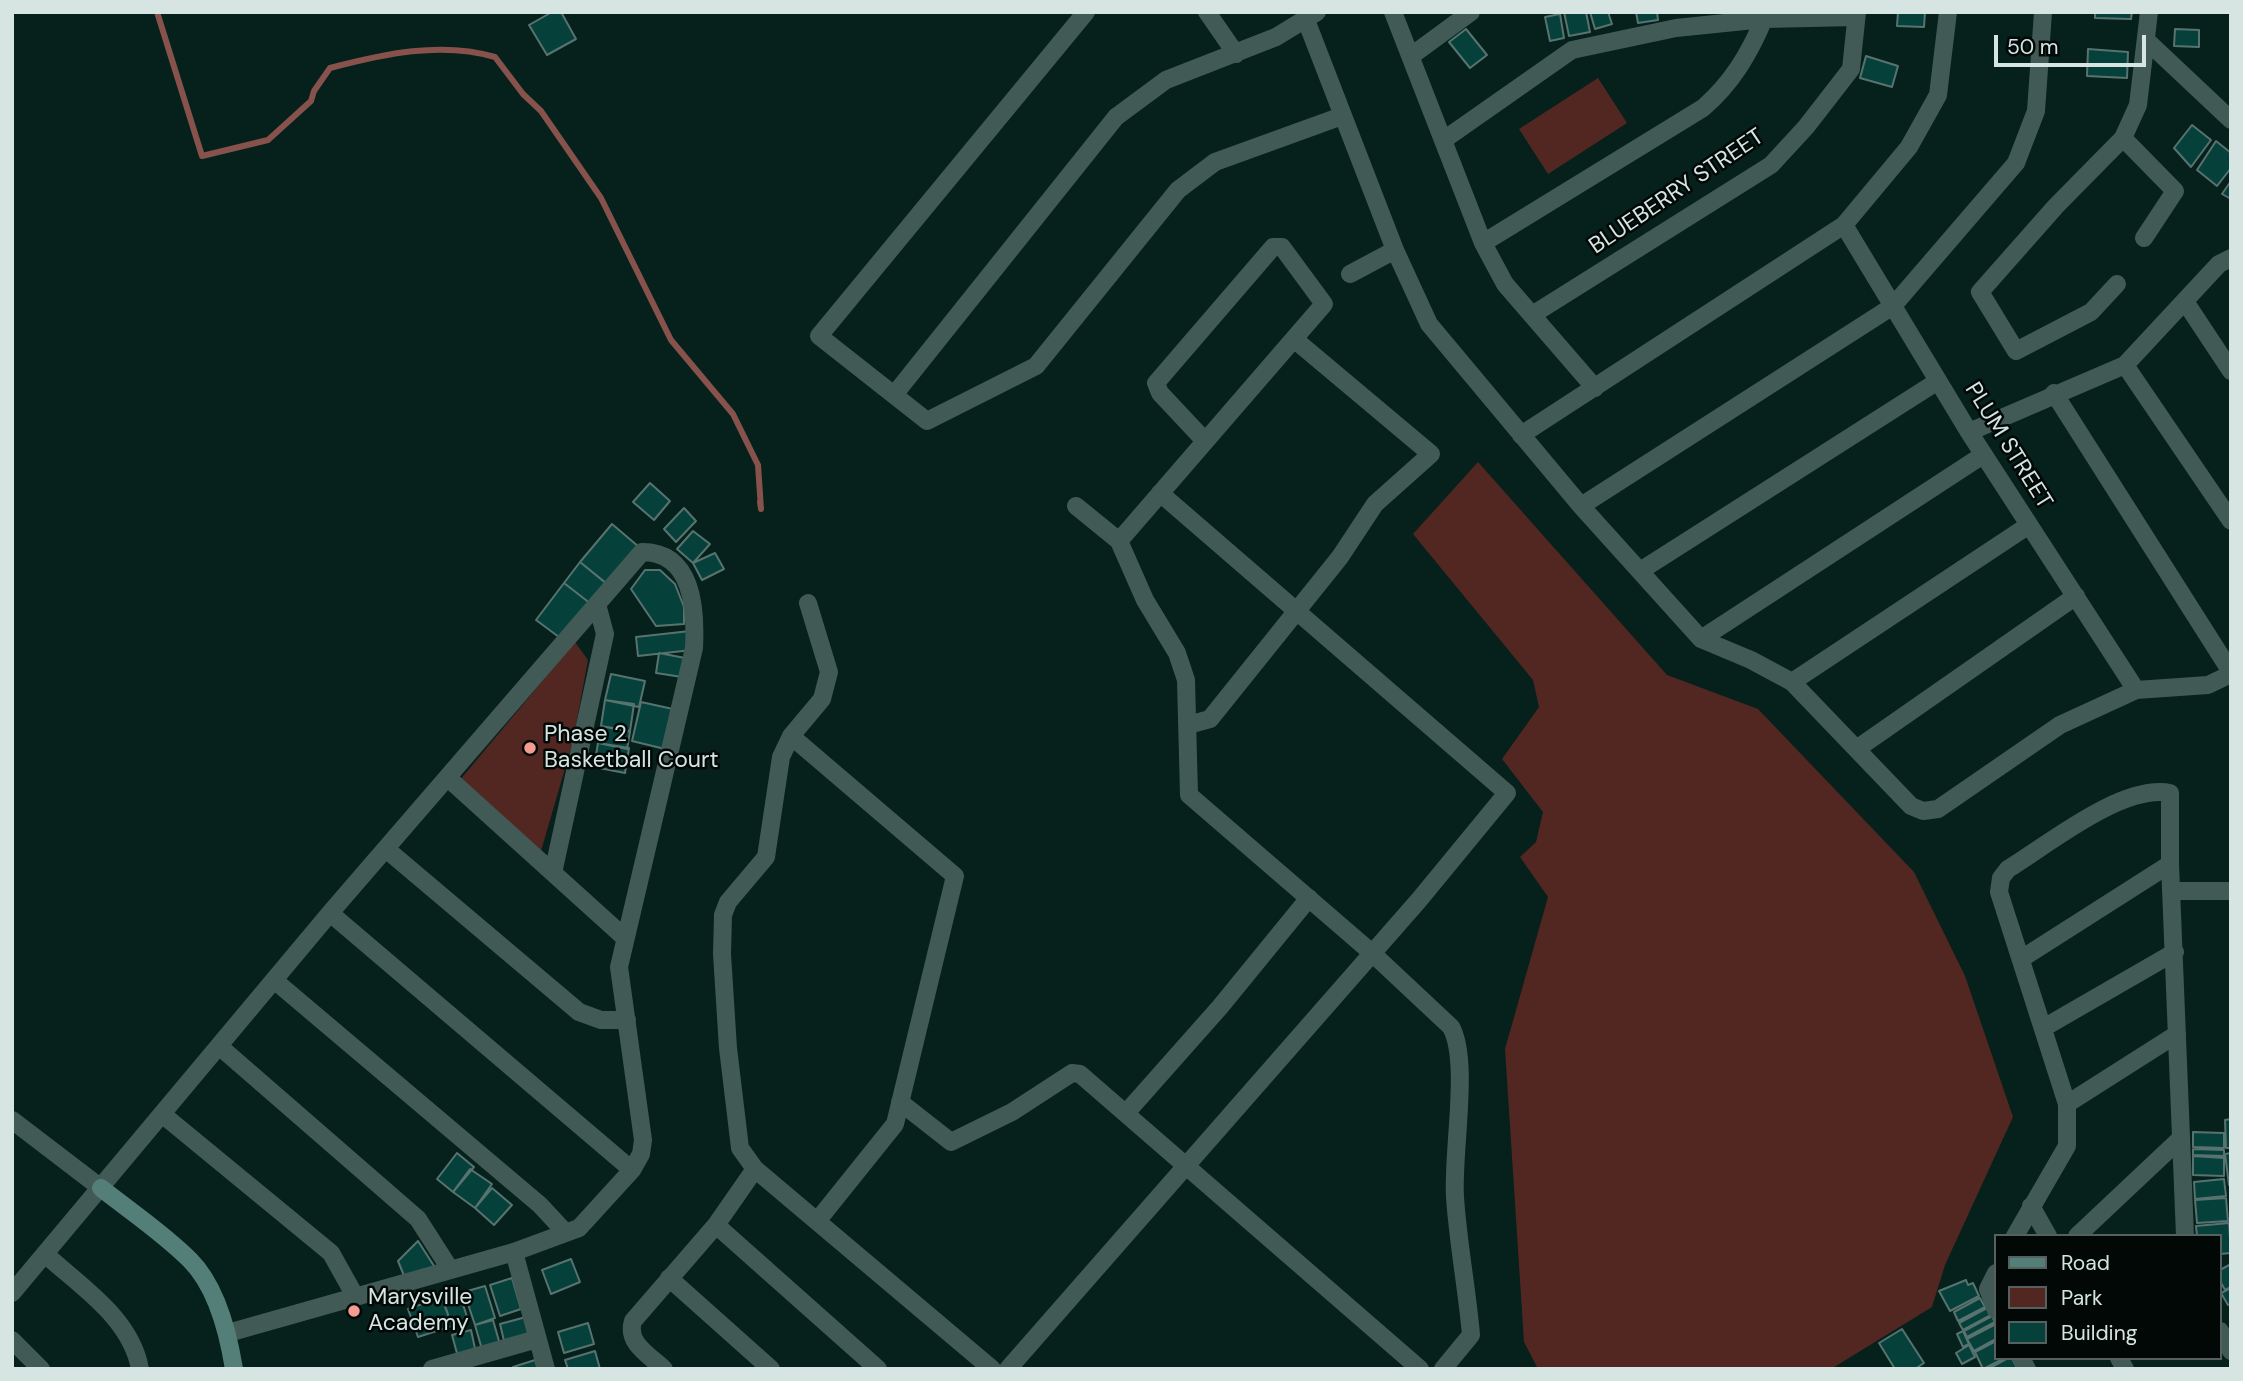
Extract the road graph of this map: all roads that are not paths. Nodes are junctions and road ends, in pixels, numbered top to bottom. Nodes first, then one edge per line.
1 (1086, 12) edge
2 (1207, 12) edge
3 (1393, 12) edge
4 (1471, 12) edge
5 (1948, 12) edge
6 (2043, 12) edge
7 (2149, 12) edge
8 (1856, 15) edge
9 (1311, 16) edge
10 (1764, 19) junction
11 (2146, 40) junction
12 (1236, 54) junction
13 (1411, 56) junction
14 (1342, 116) junction
15 (2231, 120) edge
16 (2123, 138) junction
17 (1445, 139) junction
18 (1844, 225) junction
19 (2144, 238) dead end
20 (1483, 243) junction
21 (1395, 250) junction
22 (2231, 258) edge
23 (1350, 274) dead end
24 (2117, 284) dead end
25 (2186, 303) junction
26 (1893, 306) junction
27 (1532, 316) junction
28 (1294, 339) junction
29 (2125, 365) junction
30 (2231, 372) edge
31 (1938, 381) junction
32 (1595, 388) junction
33 (2054, 393) junction
34 (894, 395) junction
35 (1969, 432) junction
36 (1521, 435) junction
37 (1205, 441) junction
38 (1983, 454) junction
39 (1160, 493) junction
40 (1076, 506) dead end
41 (1581, 506) junction
42 (2231, 521) edge
43 (2029, 524) junction
44 (1119, 541) junction
45 (1640, 571) junction
46 (2076, 596) junction
47 (807, 603) dead end
48 (597, 604) junction
49 (1296, 612) junction
50 (1700, 639) junction
51 (2231, 673) edge
52 (1792, 682) junction
53 (2136, 690) junction
54 (1188, 725) junction
55 (791, 736) junction
56 (1858, 748) junction
57 (448, 778) junction
58 (386, 849) junction
59 (2170, 864) junction
60 (553, 873) junction
61 (2171, 891) junction
62 (2231, 891) edge
63 (1310, 898) junction
64 (330, 913) junction
65 (624, 937) junction
66 (2175, 952) junction
67 (1372, 953) junction
68 (2021, 959) junction
69 (275, 980) junction
70 (627, 1020) junction
71 (2045, 1027) junction
72 (2177, 1034) junction
73 (219, 1046) junction
74 (900, 1102) junction
75 (2067, 1104) junction
76 (1126, 1113) junction
77 (162, 1114) junction
78 (12, 1120) edge
79 (2180, 1139) junction
80 (1186, 1164) junction
81 (755, 1169) junction
82 (632, 1170) junction
83 (101, 1188) junction
84 (2031, 1206) junction
85 (818, 1220) junction
86 (716, 1224) junction
87 (566, 1233) junction
88 (2016, 1234) edge
89 (2047, 1234) edge
90 (2079, 1234) edge
91 (2185, 1234) edge
92 (514, 1252) junction
93 (45, 1254) junction
94 (450, 1269) junction
95 (1994, 1277) edge
96 (669, 1278) junction
97 (12, 1293) edge
98 (355, 1296) junction
99 (1994, 1305) edge
100 (228, 1333) junction
101 (2222, 1335) edge
102 (537, 1339) junction
103 (12, 1340) edge
104 (2231, 1352) edge
105 (41, 1369) edge
106 (140, 1369) edge
107 (234, 1369) edge
108 (432, 1369) edge
109 (546, 1369) edge
110 (664, 1369) edge
111 (771, 1369) edge
112 (877, 1369) edge
113 (992, 1369) edge
114 (1008, 1369) edge
115 (1420, 1369) edge
116 (1443, 1369) edge

1 - 34 street
2 - 12 street
3 - 13 street
4 - 13 street
5 - 18 street
6 - 26 street
7 - 11 street
8 - 10 street
8 - 27 street, BLUEBERRY STREET
9 - 12 street
9 - 14 street
10 - 17 street
10 - 20 street
11 - 15 street
11 - 16 street
12 - 34 street
13 - 17 street
14 - 21 street
14 - 34 street
16 - 19 street
16 - 24 street
17 - 20 street
18 - 26 street, PLUM STREET
18 - 32 street
20 - 27 street
21 - 23 street
21 - 36 street
22 - 25 street
25 - 29 street
25 - 30 street
26 - 31 street, PLUM STREET
26 - 41 street
27 - 32 street
28 - 37 street
28 - 37 street
28 - 49 street
29 - 33 street
29 - 42 street
31 - 35 street, PLUM STREET
31 - 45 street
32 - 36 street
33 - 35 street
33 - 51 street
35 - 38 street, PLUM STREET
36 - 41 street
37 - 39 street
38 - 43 street, PLUM STREET
38 - 50 street
39 - 44 street
39 - 49 street
40 - 44 street
41 - 45 street
43 - 46 street, PLUM STREET
43 - 52 street
44 - 54 street
45 - 50 street
46 - 53 street, PLUM STREET
46 - 56 street
47 - 55 street
48 - 57 street
48 - 60 street
48 - 65 street
49 - 54 street
49 - 67 street
50 - 52 street
51 - 53 street
52 - 56 street
53 - 56 street
54 - 63 street
55 - 74 street
55 - 81 street
57 - 58 street
57 - 60 street
58 - 64 street
58 - 70 street
59 - 61 street
59 - 68 street
59 - 68 street
60 - 65 street
61 - 62 street
61 - 66 street
63 - 67 street
63 - 76 street
64 - 69 street
64 - 82 street
65 - 70 street
66 - 71 street
66 - 72 street
67 - 80 street
67 - 116 street
68 - 71 street
69 - 73 street
69 - 87 street
70 - 82 street
71 - 75 street
72 - 75 street
72 - 79 street
73 - 77 street
73 - 94 street
74 - 76 street
74 - 85 street
75 - 84 street
76 - 80 street
77 - 83 street
77 - 98 street
78 - 83 street
79 - 90 street
79 - 91 street
80 - 114 street
80 - 115 street
81 - 85 street
81 - 86 street
82 - 87 street
83 - 93 street
83 - 100 street
84 - 88 street
84 - 89 street
85 - 113 street
86 - 96 street
86 - 112 street
87 - 92 street
92 - 94 street
92 - 102 street
93 - 97 street
93 - 106 street
94 - 98 street
95 - 99 street
96 - 110 street
96 - 111 street
98 - 100 street
100 - 107 street
101 - 104 street
102 - 108 street
102 - 109 street
103 - 105 street

